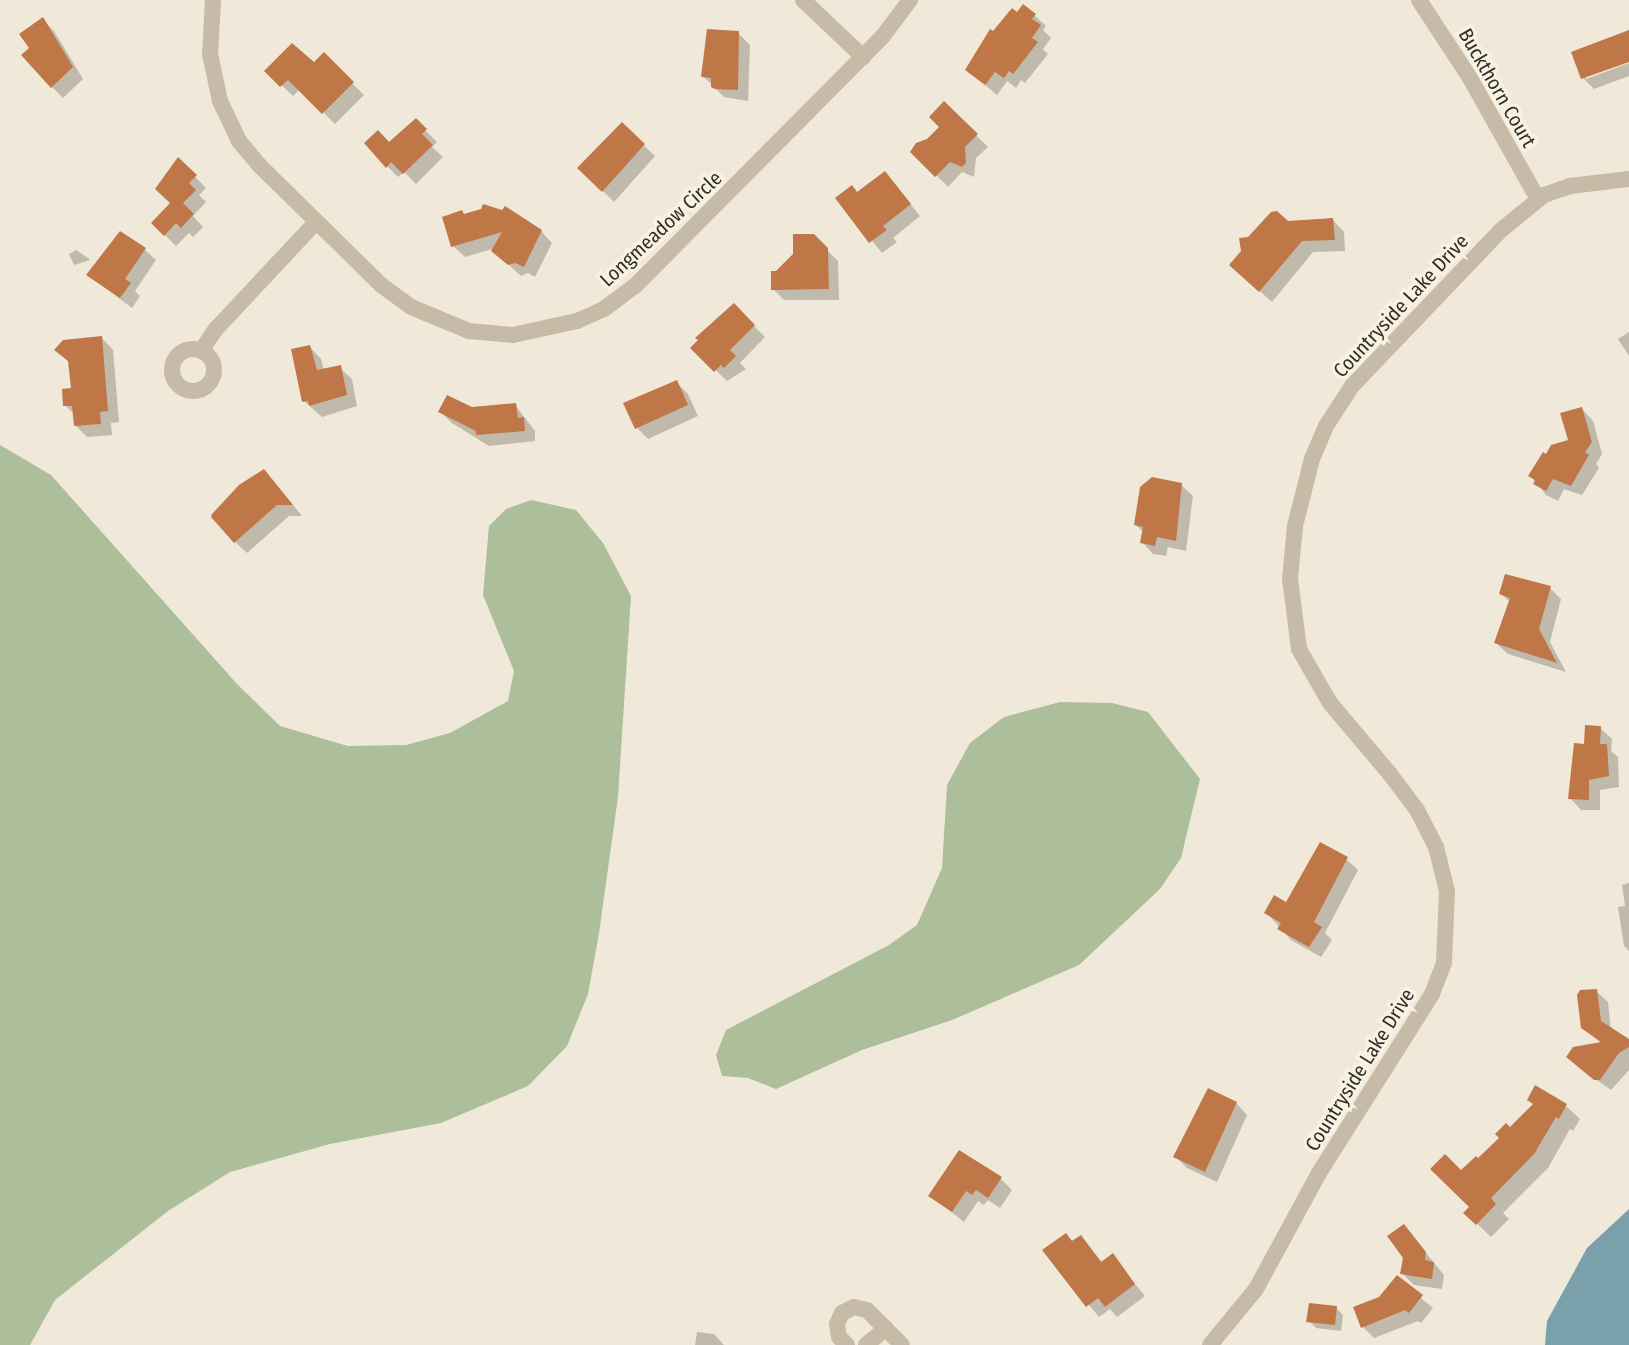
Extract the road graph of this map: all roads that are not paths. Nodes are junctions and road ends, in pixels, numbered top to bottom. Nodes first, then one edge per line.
1 (213, 0) edge
2 (803, 0) edge
3 (910, 0) edge
4 (1419, 0) edge
5 (863, 57) junction
6 (1629, 179) edge
7 (1538, 199) junction
8 (315, 223) junction
9 (201, 351) dead end
10 (886, 1328) junction
11 (847, 1345) edge
12 (866, 1345) edge
13 (902, 1345) edge
14 (1210, 1345) edge

1 - 8 street, Longmeadow Circle
2 - 5 street
3 - 5 street, Longmeadow Circle
4 - 7 street, Buckthorn Court
5 - 8 street, Longmeadow Circle
6 - 7 street, Countryside Lake Drive
7 - 14 street, Countryside Lake Drive
8 - 9 street
10 - 11 street
10 - 12 street
10 - 13 street

